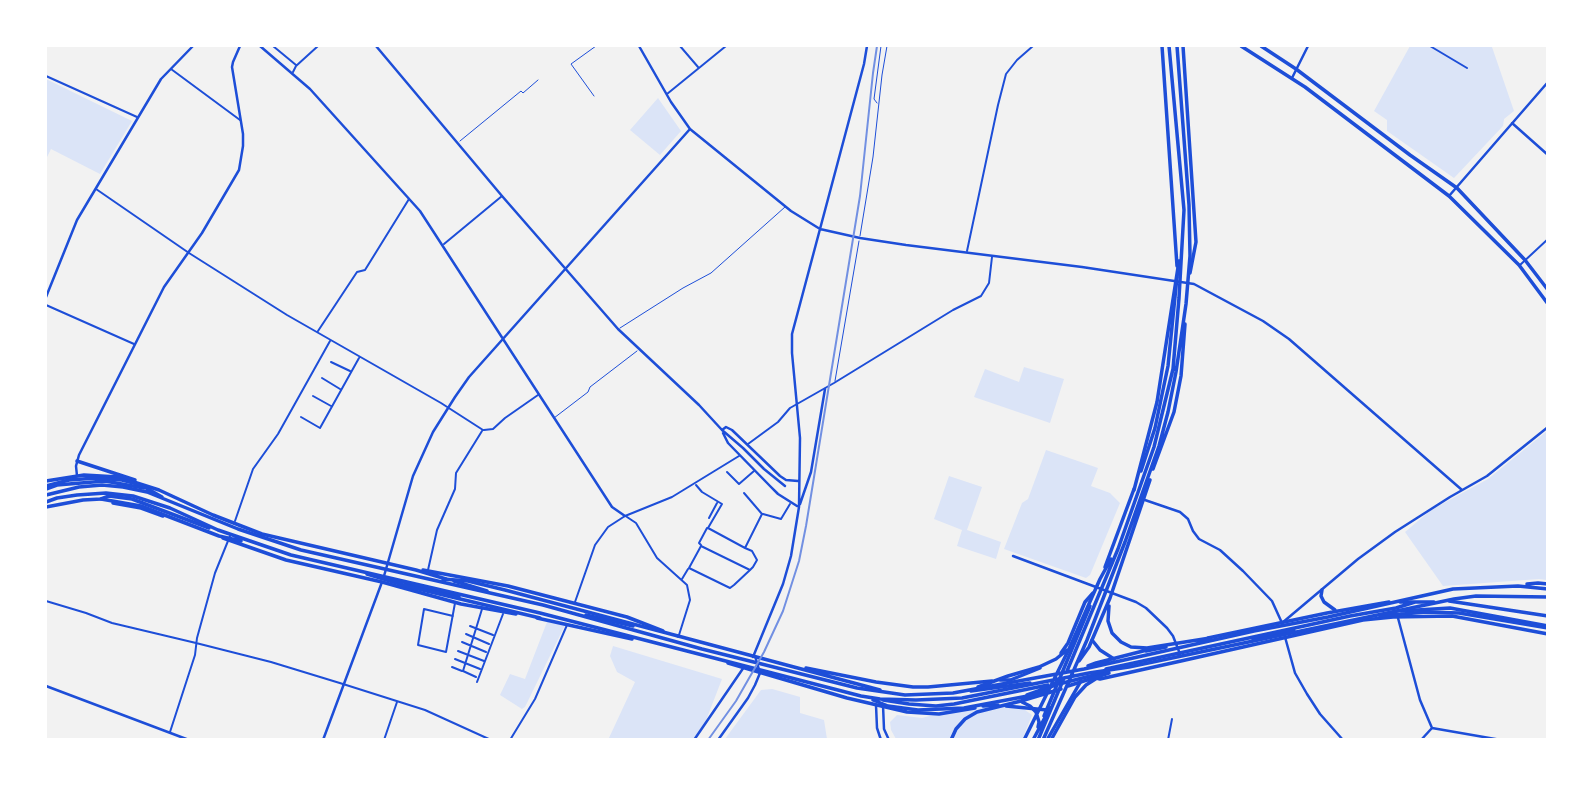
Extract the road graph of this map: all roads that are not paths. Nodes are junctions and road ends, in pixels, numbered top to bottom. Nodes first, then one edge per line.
1 (193, 46) edge
2 (240, 46) edge
3 (262, 46) edge
4 (273, 46) edge
5 (318, 46) edge
6 (376, 46) edge
7 (596, 46) edge
8 (639, 46) edge
9 (680, 46) edge
10 (726, 46) edge
11 (867, 46) edge
12 (880, 46) edge
13 (886, 46) edge
14 (1033, 46) edge
15 (1162, 46) edge
16 (1169, 46) edge
17 (1177, 46) edge
18 (1183, 46) edge
19 (1241, 46) edge
20 (1261, 46) edge
21 (1308, 46) edge
22 (1430, 46) edge
23 (296, 66) junction
24 (698, 68) junction
25 (1467, 68) dead end
26 (171, 69) junction
27 (1296, 69) junction
28 (293, 73) junction
29 (46, 76) edge
30 (1292, 78) junction
31 (538, 80) dead end
32 (1548, 82) edge
33 (666, 95) junction
34 (594, 96) dead end
35 (878, 105) junction
36 (138, 117) junction
37 (241, 120) junction
38 (1512, 123) junction
39 (690, 130) junction
40 (458, 143) junction
41 (1548, 155) edge
42 (1457, 188) junction
43 (96, 189) junction
44 (502, 196) junction
45 (1449, 196) junction
46 (410, 198) junction
47 (785, 207) junction
48 (820, 229) junction
49 (1184, 232) junction
50 (860, 238) junction
51 (1548, 239) edge
52 (443, 245) junction
53 (967, 252) junction
54 (189, 253) junction
55 (992, 256) junction
56 (1525, 260) junction
57 (1520, 265) junction
58 (565, 268) junction
59 (1178, 282) junction
60 (1188, 283) junction
61 (1548, 290) edge
62 (46, 297) edge
63 (1186, 304) junction
64 (1548, 304) edge
65 (46, 305) edge
66 (618, 329) junction
67 (317, 332) junction
68 (330, 340) junction
69 (502, 340) junction
70 (135, 344) junction
71 (639, 349) junction
72 (359, 357) junction
73 (331, 362) dead end
74 (351, 372) junction
75 (322, 378) dead end
76 (834, 383) junction
77 (825, 389) junction
78 (341, 390) junction
79 (538, 395) junction
80 (313, 396) dead end
81 (797, 404) junction
82 (331, 407) junction
83 (447, 407) junction
84 (301, 417) dead end
85 (554, 419) junction
86 (1548, 427) edge
87 (483, 430) junction
88 (722, 430) junction
89 (748, 444) junction
90 (1159, 446) junction
91 (740, 456) junction
92 (77, 461) junction
93 (755, 470) junction
94 (727, 472) dead end
95 (77, 476) junction
96 (798, 481) junction
97 (79, 482) junction
98 (140, 483) junction
99 (696, 484) junction
100 (46, 485) edge
101 (785, 486) dead end
102 (1134, 490) junction
103 (1462, 490) junction
104 (744, 493) dead end
105 (46, 495) edge
106 (169, 495) junction
107 (101, 499) junction
108 (1140, 499) junction
109 (83, 500) junction
110 (167, 500) junction
111 (46, 502) edge
112 (718, 502) junction
113 (791, 502) junction
114 (799, 507) junction
115 (46, 508) edge
116 (762, 514) junction
117 (625, 516) junction
118 (709, 518) dead end
119 (235, 523) junction
120 (708, 528) junction
121 (228, 538) junction
122 (254, 543) junction
123 (701, 545) junction
124 (745, 548) junction
125 (1118, 549) junction
126 (302, 556) junction
127 (1013, 556) dead end
128 (388, 563) junction
129 (318, 568) junction
130 (689, 568) junction
131 (352, 569) junction
132 (415, 570) junction
133 (428, 570) junction
134 (750, 570) junction
135 (431, 578) junction
136 (383, 580) junction
137 (682, 580) junction
138 (1548, 586) edge
139 (1097, 588) junction
140 (1322, 590) junction
141 (1105, 591) junction
142 (1548, 597) edge
143 (1110, 598) junction
144 (46, 601) edge
145 (455, 602) junction
146 (575, 603) junction
147 (481, 606) junction
148 (1396, 610) junction
149 (1337, 611) junction
150 (505, 612) junction
151 (572, 612) junction
152 (1548, 615) edge
153 (453, 616) junction
154 (1364, 617) junction
155 (540, 618) junction
156 (1282, 623) junction
157 (568, 624) junction
158 (470, 626) dead end
159 (477, 629) junction
160 (1546, 629) edge
161 (1254, 631) junction
162 (466, 634) dead end
163 (1284, 634) junction
164 (493, 635) dead end
165 (1089, 635) junction
166 (678, 636) junction
167 (474, 637) junction
168 (699, 641) junction
169 (462, 642) dead end
170 (197, 643) junction
171 (489, 643) dead end
172 (1177, 644) junction
173 (471, 646) junction
174 (1163, 646) junction
175 (1069, 649) junction
176 (458, 651) dead end
177 (486, 652) dead end
178 (1180, 653) junction
179 (696, 654) junction
180 (468, 655) junction
181 (755, 656) junction
182 (455, 659) dead end
183 (1115, 659) junction
184 (484, 661) dead end
185 (1181, 661) junction
186 (466, 663) junction
187 (452, 667) dead end
188 (797, 667) junction
189 (1129, 667) junction
190 (743, 668) junction
191 (480, 669) dead end
192 (1076, 669) junction
193 (463, 671) junction
194 (760, 673) junction
195 (1063, 673) junction
196 (1109, 673) junction
197 (1072, 676) junction
198 (1085, 676) junction
199 (476, 677) dead end
200 (782, 679) junction
201 (1010, 680) junction
202 (477, 682) dead end
203 (876, 682) junction
204 (1059, 682) junction
205 (1070, 682) junction
206 (343, 684) junction
207 (956, 684) junction
208 (1019, 684) junction
209 (46, 686) edge
210 (999, 688) junction
211 (878, 690) junction
212 (970, 691) junction
213 (862, 696) junction
214 (1001, 696) junction
215 (876, 699) junction
216 (882, 700) junction
217 (397, 701) junction
218 (1006, 701) junction
219 (954, 704) junction
220 (876, 706) junction
221 (982, 706) junction
222 (884, 708) junction
223 (969, 709) junction
224 (1047, 710) junction
225 (1172, 719) dead end
226 (1432, 728) junction
227 (170, 732) junction
228 (1037, 733) junction
229 (189, 739) edge
230 (323, 740) edge
231 (384, 740) edge
232 (491, 740) edge
233 (510, 740) edge
234 (694, 740) edge
235 (718, 740) edge
236 (881, 740) edge
237 (889, 740) edge
238 (951, 740) edge
239 (1024, 740) edge
240 (1041, 740) edge
241 (1168, 740) edge
242 (1343, 740) edge
243 (1421, 740) edge
244 (1501, 740) edge

1 - 26 street
2 - 37 street
3 - 28 street
4 - 23 street
5 - 23 street
6 - 40 street
7 - 34 lane
8 - 33 street
9 - 24 street
10 - 24 street
11 - 48 street
12 - 35 lane
13 - 35 lane
14 - 53 street
15 - 59 main road
16 - 49 main road
17 - 63 main road
18 - 60 main road
19 - 30 main road
20 - 27 main road
21 - 27 street
22 - 25 street
23 - 28 street
24 - 33 street
26 - 36 street
26 - 37 street
27 - 30 street
27 - 42 main road
28 - 46 street
29 - 36 street
30 - 45 main road
31 - 40 lane
32 - 38 street
33 - 39 street
35 - 50 lane
36 - 43 street
37 - 54 street
38 - 41 street
38 - 42 street
39 - 47 street
39 - 58 street
40 - 44 street
42 - 45 street
42 - 56 main road
43 - 54 street
43 - 62 street
44 - 52 street
44 - 58 street
45 - 57 main road
46 - 52 street
46 - 67 street
47 - 48 street
47 - 66 lane
48 - 50 street
48 - 81 street
49 - 102 main road
49 - 125 main road
50 - 53 street
50 - 76 lane
51 - 56 street
52 - 69 street
53 - 55 street
54 - 67 street
54 - 70 street
55 - 59 street
55 - 76 street
56 - 57 street
56 - 61 main road
57 - 64 main road
58 - 66 street
58 - 69 street
59 - 60 street
59 - 102 main road
60 - 103 street
60 - 108 main road
63 - 90 main road
63 - 108 main road
65 - 70 street
66 - 71 street
67 - 68 street
68 - 72 street
68 - 119 street
69 - 79 street
69 - 83 street
70 - 92 street
71 - 85 lane
71 - 88 street
72 - 74 street
72 - 83 street
73 - 74 street
74 - 78 street
75 - 78 street
76 - 77 street
77 - 81 street
77 - 114 street
78 - 82 street
79 - 85 street
79 - 87 street
80 - 82 street
81 - 89 street
81 - 96 street
82 - 84 street
83 - 87 street
83 - 128 street
85 - 117 street
86 - 103 street
87 - 133 street
88 - 89 street
88 - 91 street
88 - 101 street
89 - 96 street
90 - 143 main road
90 - 240 main road
91 - 93 street
91 - 99 street
92 - 95 street
92 - 98 main road
93 - 94 street
93 - 113 street
95 - 97 street
95 - 98 main road
95 - 100 main road
96 - 114 street
97 - 100 main road
97 - 106 main road
97 - 109 street
98 - 106 main road
99 - 112 street
99 - 117 street
100 - 110 main road
102 - 139 main road
103 - 140 street
104 - 116 street
105 - 110 main road
106 - 119 main road
107 - 109 main road
107 - 121 main road
107 - 121 main road
107 - 122 main road
108 - 141 main road
108 - 156 street
109 - 115 main road
110 - 135 main road
111 - 122 main road
112 - 118 street
112 - 120 street
113 - 114 street
113 - 116 street
114 - 181 street
116 - 124 street
117 - 137 street
117 - 146 street
119 - 128 main road
120 - 123 street
120 - 124 street
121 - 126 main road
121 - 129 main road
121 - 170 street
122 - 131 main road
123 - 130 street
123 - 134 street
124 - 134 street
125 - 175 main road
125 - 240 main road
126 - 129 main road
126 - 136 main road
127 - 139 street
128 - 132 main road
128 - 136 street
129 - 136 main road
130 - 134 street
130 - 137 street
131 - 147 main road
131 - 213 main road
132 - 133 main road
132 - 151 main road
133 - 146 main road
135 - 166 main road
135 - 212 main road
136 - 145 main road
136 - 155 main road
136 - 206 street
137 - 166 street
138 - 161 main road
139 - 141 street
139 - 195 main road
139 - 201 main road
140 - 149 main road
140 - 156 street
141 - 165 main road
141 - 172 street
142 - 154 main road
143 - 174 main road
143 - 218 main road
144 - 170 street
145 - 147 main road
145 - 153 street
146 - 151 street
146 - 166 main road
147 - 150 main road
147 - 155 main road
147 - 159 street
148 - 149 main road
148 - 152 main road
148 - 160 main road
148 - 163 main road
148 - 226 street
149 - 156 main road
150 - 155 main road
150 - 202 street
151 - 166 main road
153 - 153 street
154 - 160 main road
154 - 189 main road
155 - 157 main road
156 - 163 street
156 - 172 main road
157 - 179 main road
157 - 233 street
158 - 159 street
159 - 164 street
159 - 167 street
161 - 174 main road
161 - 212 main road
162 - 167 street
163 - 178 main road
163 - 185 main road
163 - 242 street
165 - 183 main road
165 - 192 main road
166 - 168 main road
167 - 171 street
167 - 173 street
168 - 179 main road
168 - 181 main road
169 - 173 street
170 - 206 street
170 - 227 street
172 - 178 street
172 - 183 main road
173 - 177 street
173 - 180 street
174 - 228 main road
175 - 212 main road
175 - 239 main road
176 - 180 street
178 - 185 street
178 - 198 main road
179 - 190 main road
180 - 184 street
180 - 186 street
181 - 188 main road
181 - 190 street
181 - 194 street
182 - 186 street
183 - 192 main road
185 - 198 main road
186 - 191 street
186 - 193 street
187 - 193 street
188 - 203 main road
188 - 211 main road
189 - 196 main road
189 - 213 main road
190 - 194 main road
190 - 234 street
192 - 195 main road
192 - 197 main road
193 - 199 street
194 - 200 main road
194 - 235 street
195 - 204 main road
195 - 208 main road
196 - 238 main road
196 - 240 main road
197 - 198 main road
197 - 204 main road
197 - 205 main road
198 - 205 main road
198 - 240 main road
200 - 215 main road
200 - 220 main road
201 - 207 main road
201 - 210 main road
203 - 207 main road
203 - 211 street
204 - 205 main road
204 - 208 main road
204 - 214 main road
204 - 221 main road
204 - 224 main road
205 - 240 main road
206 - 217 street
206 - 230 street
207 - 212 main road
208 - 210 main road
209 - 227 street
210 - 212 main road
210 - 214 main road
211 - 212 main road
211 - 215 street
211 - 216 street
213 - 218 main road
214 - 219 main road
215 - 216 main road
215 - 220 street
216 - 219 main road
216 - 222 street
217 - 231 street
217 - 232 street
218 - 228 main road
219 - 223 main road
220 - 222 main road
220 - 236 street
221 - 223 main road
221 - 224 main road
222 - 223 main road
222 - 237 street
224 - 240 main road
225 - 241 street
226 - 243 street
226 - 244 street
227 - 229 street
228 - 240 main road

